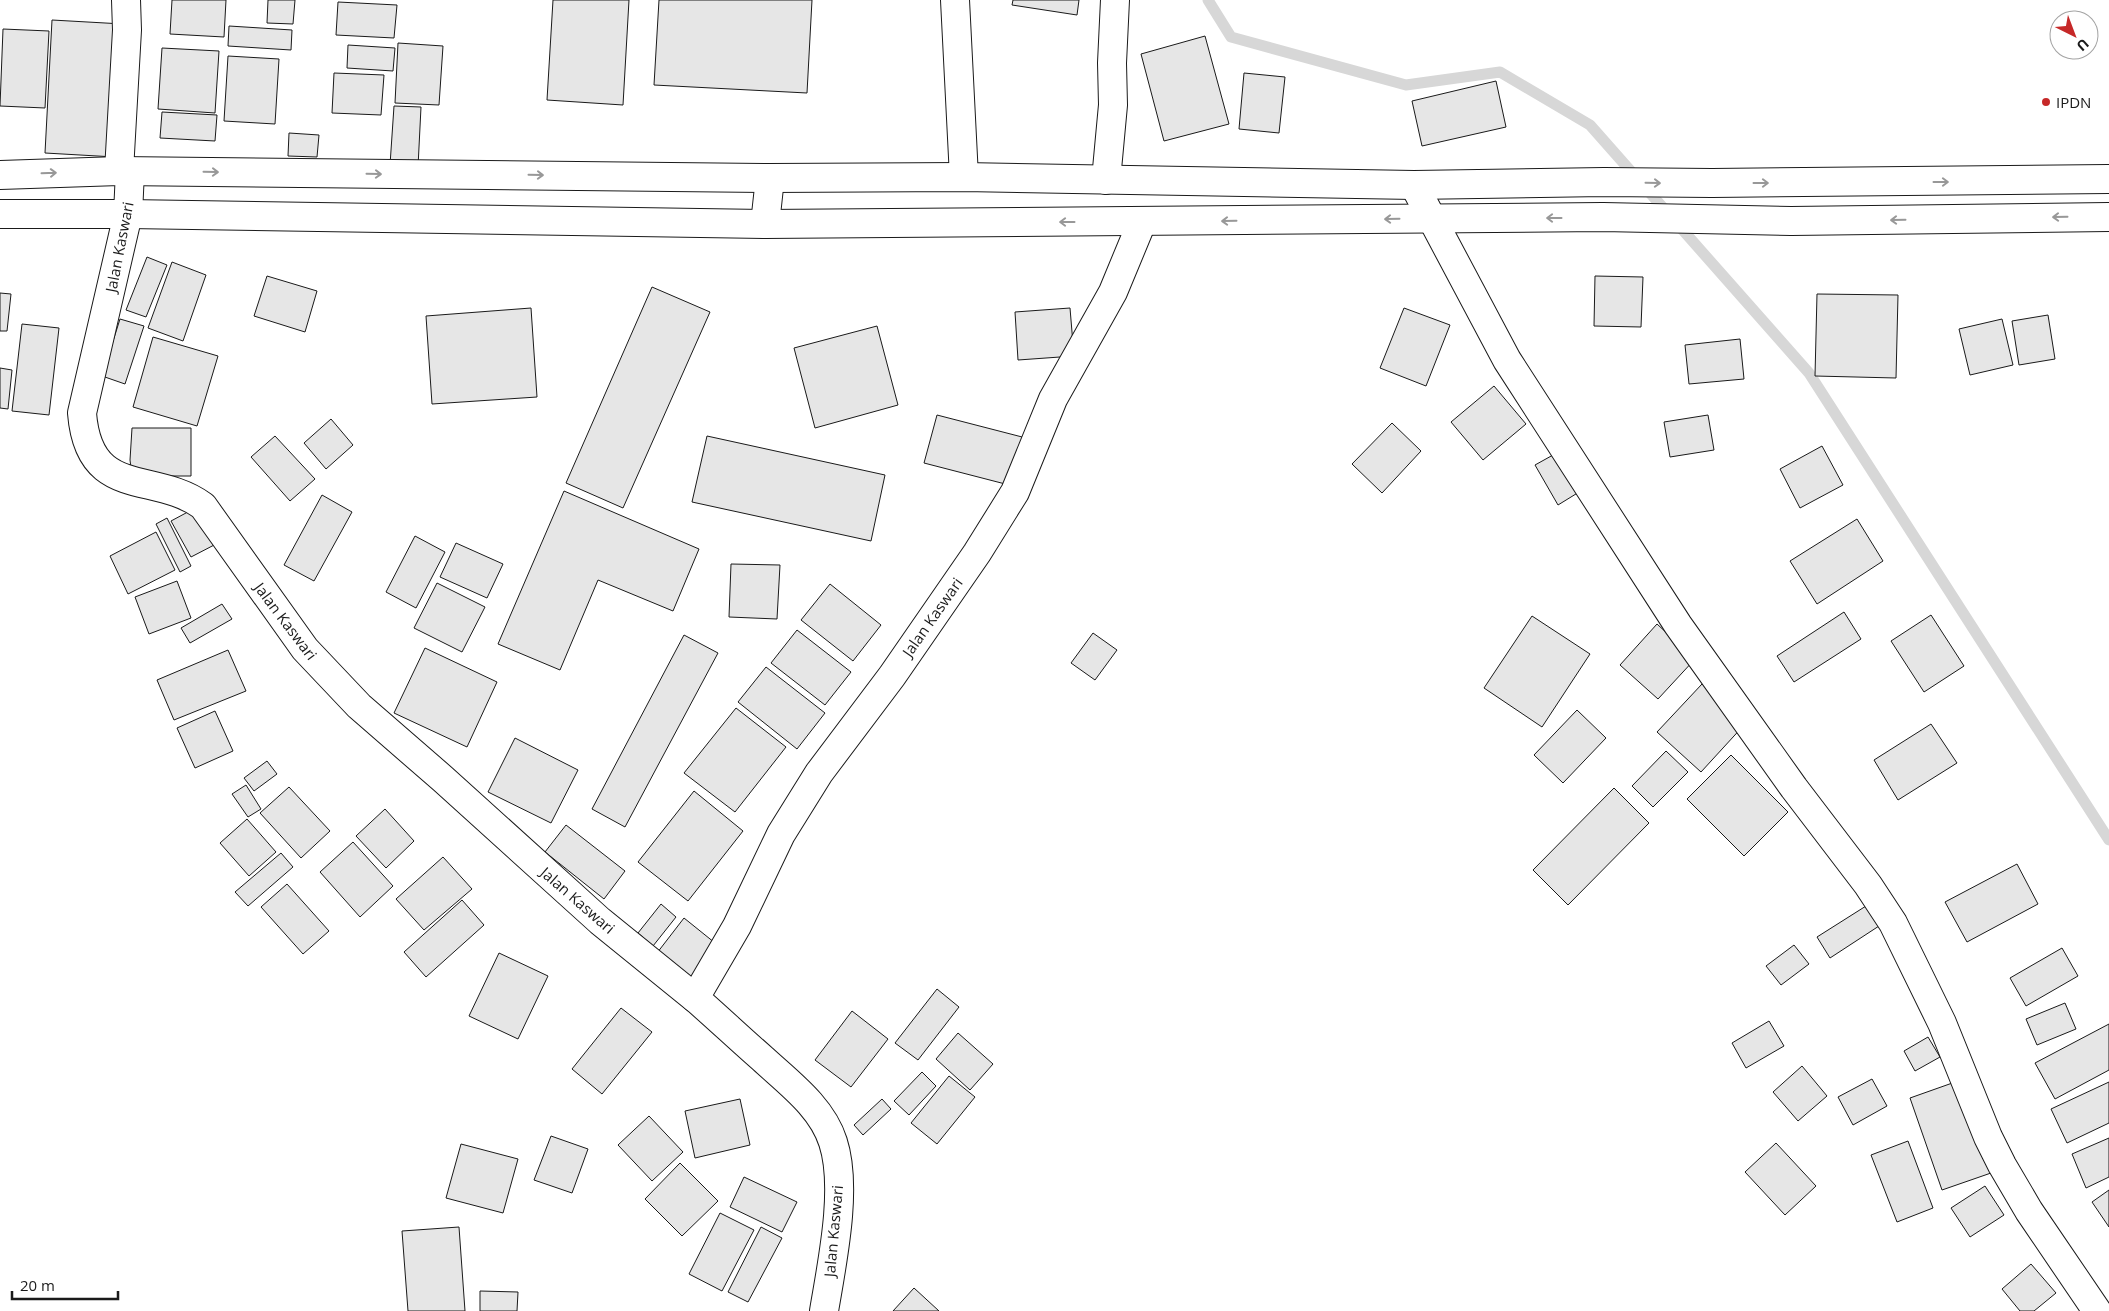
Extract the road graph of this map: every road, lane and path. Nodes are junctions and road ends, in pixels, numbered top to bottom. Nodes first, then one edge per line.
1 (126, 0) edge
2 (955, 0) edge
3 (1115, 0) edge
4 (125, 171) junction
5 (0, 175) edge
6 (964, 177) junction
7 (770, 178) junction
8 (2109, 179) edge
9 (1106, 180) junction
10 (1414, 186) junction
11 (0, 214) edge
12 (128, 214) junction
13 (2109, 217) edge
14 (1431, 218) junction
15 (1142, 222) junction
16 (765, 224) junction
17 (695, 998) junction
18 (824, 1311) edge
19 (2097, 1311) edge

1 - 4 main road, Jalan Kaswari
2 - 6 main road
3 - 9 main road
5 -> 4 main road
4 -> 7 main road
4 - 12 main road, Jalan Kaswari
6 - 7 main road
6 - 9 main road
7 - 16 main road
10 -> 8 main road
9 - 10 main road
10 - 14 main road
11 - 12 main road
12 - 16 main road
12 - 17 main road, Jalan Kaswari
13 -> 14 main road
14 -> 15 main road
14 - 19 main road
15 -> 16 main road
15 - 17 main road, Jalan Kaswari
17 - 18 main road, Jalan Kaswari

